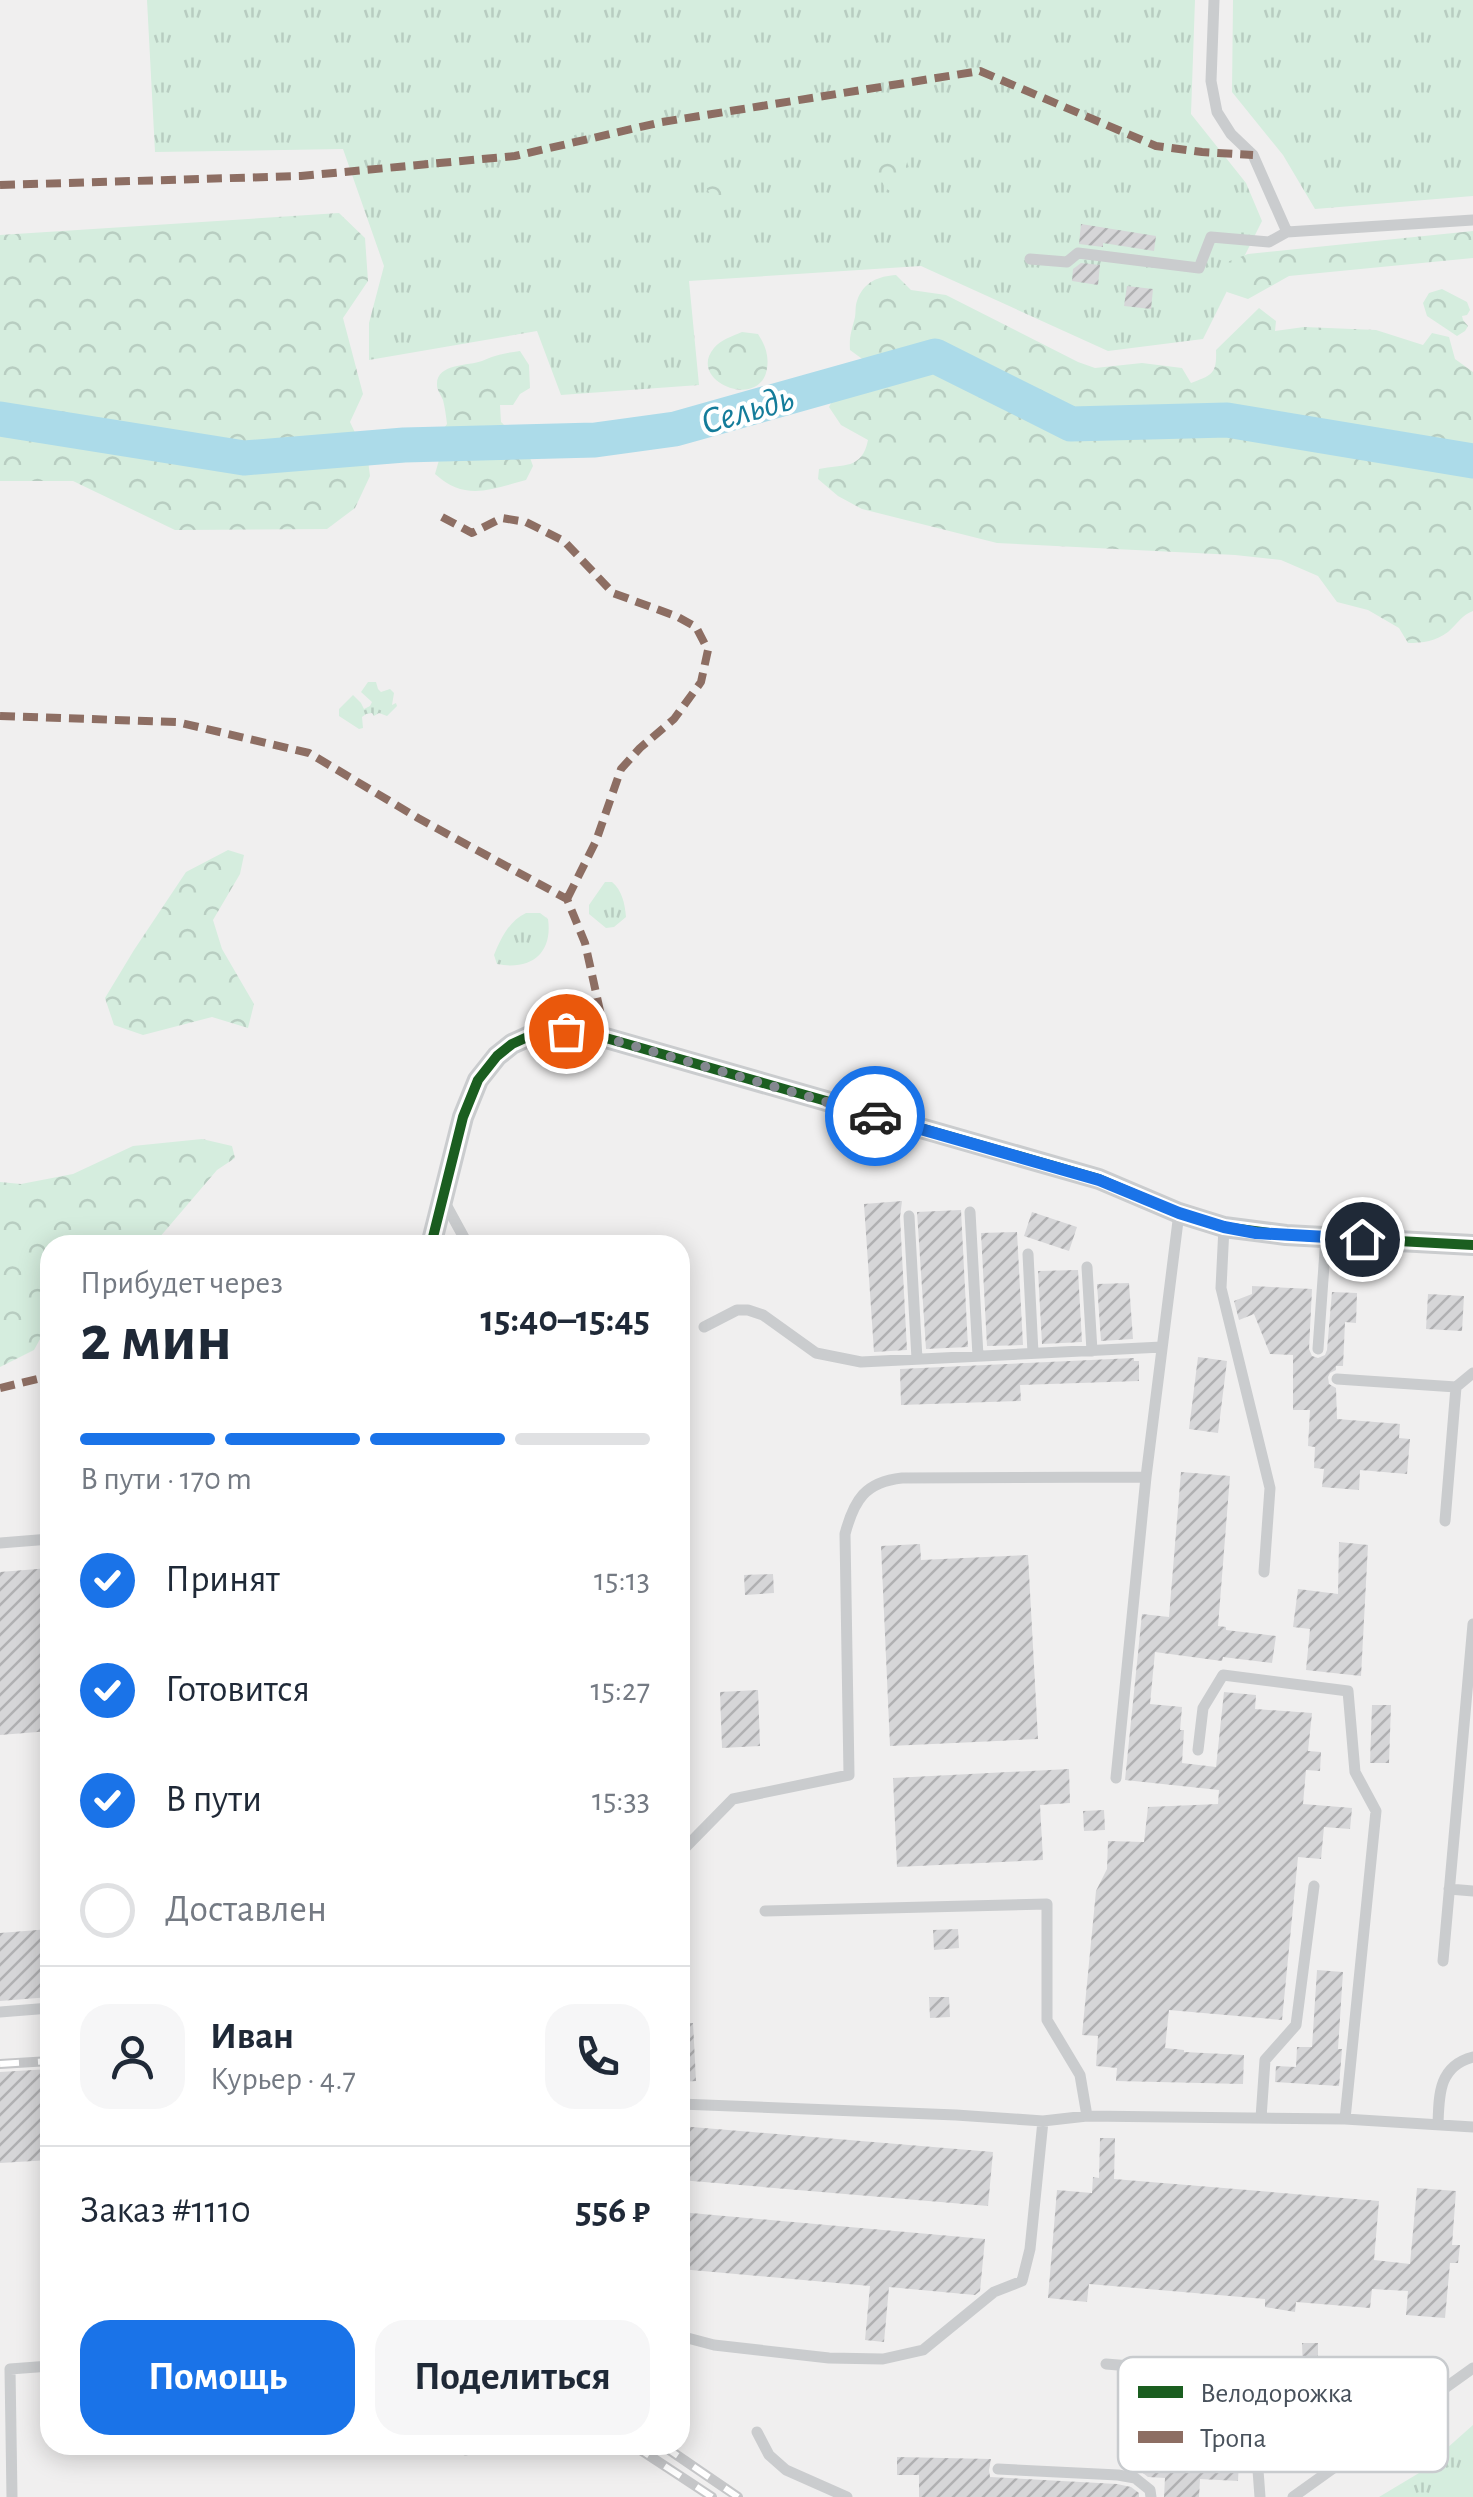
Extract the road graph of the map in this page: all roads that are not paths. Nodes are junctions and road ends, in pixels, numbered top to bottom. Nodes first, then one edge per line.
1 (1214, 0) edge
2 (1473, 220) edge
3 (1287, 232) junction
4 (1030, 258) dead end
5 (442, 1198) junction
6 (970, 1212) dead end
7 (1179, 1213) junction
8 (909, 1216) dead end
9 (1224, 1227) junction
10 (433, 1235) edge
11 (462, 1235) edge
12 (1326, 1237) junction
13 (1473, 1245) edge
14 (1028, 1254) dead end
15 (1087, 1268) dead end
16 (704, 1327) dead end
17 (1162, 1347) junction
18 (1318, 1349) dead end
19 (1092, 1350) junction
20 (1033, 1354) junction
21 (978, 1356) junction
22 (917, 1359) junction
23 (1473, 1372) edge
24 (1338, 1379) dead end
25 (1456, 1388) junction
26 (1146, 1477) junction
27 (1445, 1521) dead end
28 (40, 1540) edge
29 (0, 1543) edge
30 (1264, 1572) dead end
31 (1473, 1624) edge
32 (1198, 1750) dead end
33 (1116, 1778) dead end
34 (690, 1843) edge
35 (1314, 1886) dead end
36 (1449, 1889) junction
37 (1473, 1892) edge
38 (765, 1911) dead end
39 (1443, 1961) dead end
40 (40, 2009) edge
41 (0, 2012) edge
42 (1473, 2056) edge
43 (690, 2104) edge
44 (1087, 2116) junction
45 (1262, 2118) junction
46 (1345, 2119) junction
47 (1043, 2121) junction
48 (1438, 2125) junction
49 (1473, 2127) edge
50 (690, 2339) edge
51 (1106, 2364) dead end
52 (1118, 2365) edge
53 (40, 2367) edge
54 (1473, 2368) edge
55 (1448, 2386) edge
56 (757, 2432) dead end
57 (998, 2469) dead end
58 (1258, 2472) edge
59 (1329, 2472) edge
60 (12, 2497) edge
61 (847, 2497) edge
62 (1151, 2497) edge
63 (1260, 2497) edge
64 (1294, 2497) edge

1 - 3 lane
2 - 3 lane
3 - 4 lane
5 - 7 street
5 - 10 street
5 - 11 lane
6 - 21 lane
7 - 9 street
7 - 17 lane
8 - 22 lane
9 - 12 street
9 - 30 lane
12 - 13 street
12 - 18 lane
14 - 20 lane
15 - 19 lane
16 - 22 lane
17 - 19 lane
17 - 26 lane
19 - 20 lane
20 - 21 lane
21 - 22 lane
23 - 25 lane
24 - 25 lane
25 - 27 lane
26 - 33 lane
26 - 34 lane
28 - 29 lane
31 - 36 lane
32 - 46 lane
35 - 45 lane
36 - 37 lane
36 - 39 lane
38 - 44 lane
40 - 41 lane
42 - 48 lane
43 - 47 lane
44 - 45 lane
44 - 47 lane
45 - 46 lane
46 - 48 lane
47 - 50 lane
48 - 49 lane
51 - 52 lane
53 - 60 lane
54 - 55 lane
56 - 61 lane
57 - 62 lane
58 - 63 lane
59 - 64 lane

